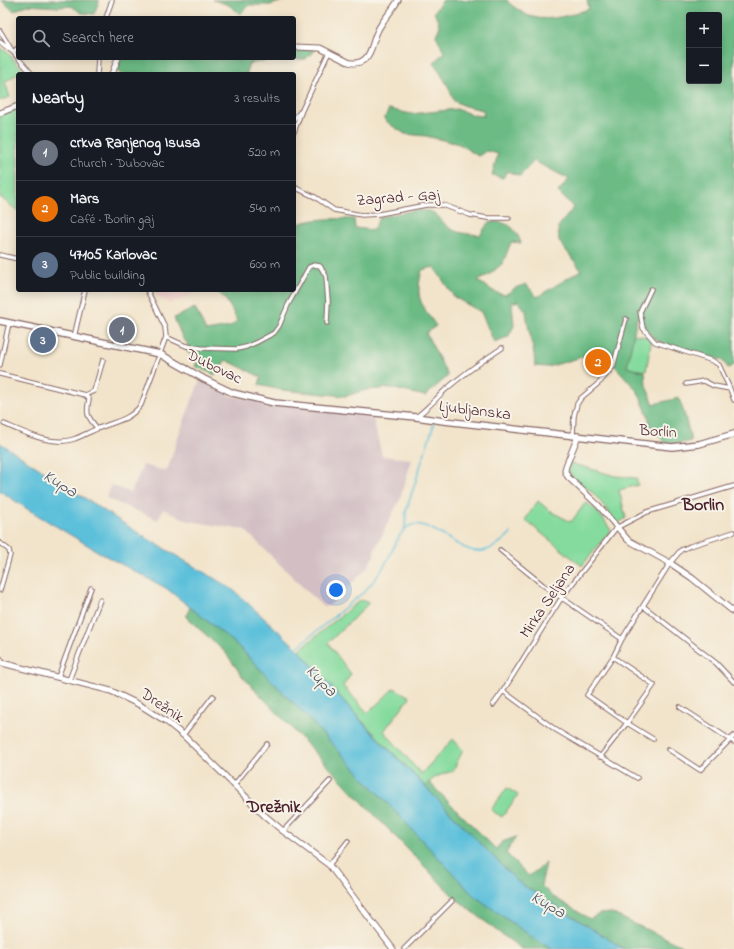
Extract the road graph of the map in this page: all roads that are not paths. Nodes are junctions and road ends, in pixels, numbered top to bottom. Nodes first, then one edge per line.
1 (112, 0) edge
2 (398, 0) edge
3 (107, 16) edge
4 (0, 31) edge
5 (0, 42) edge
6 (296, 47) edge
7 (14, 52) junction
8 (329, 52) junction
9 (16, 55) edge
10 (20, 60) edge
11 (98, 60) edge
12 (117, 60) edge
13 (30, 72) edge
14 (97, 72) edge
15 (113, 72) edge
16 (16, 107) edge
17 (302, 110) junction
18 (0, 113) edge
19 (296, 117) edge
20 (296, 126) edge
21 (296, 188) edge
22 (509, 218) dead end
23 (0, 255) edge
24 (16, 259) edge
25 (651, 289) dead end
26 (296, 290) edge
27 (85, 292) edge
28 (148, 292) edge
29 (295, 292) edge
30 (626, 319) dead end
31 (0, 321) edge
32 (9, 323) junction
33 (327, 323) dead end
34 (74, 337) junction
35 (166, 337) junction
36 (502, 348) dead end
37 (160, 354) junction
38 (103, 360) dead end
39 (0, 365) edge
40 (0, 374) edge
41 (686, 384) dead end
42 (730, 389) junction
43 (85, 395) junction
44 (734, 400) edge
45 (368, 412) joint
46 (416, 417) junction
47 (4, 424) dead end
48 (97, 428) junction
49 (734, 434) edge
50 (576, 436) junction
51 (734, 486) edge
52 (616, 528) junction
53 (734, 532) edge
54 (0, 543) edge
55 (500, 550) dead end
56 (670, 563) junction
57 (91, 588) dead end
58 (0, 590) edge
59 (562, 598) junction
60 (100, 600) dead end
61 (643, 606) junction
62 (734, 612) edge
63 (622, 638) junction
64 (613, 656) junction
65 (1, 662) edge
66 (58, 677) junction
67 (69, 680) junction
68 (734, 682) edge
69 (503, 691) junction
70 (213, 696) dead end
71 (493, 705) dead end
72 (680, 707) dead end
73 (627, 723) junction
74 (183, 735) junction
75 (734, 736) edge
76 (653, 739) dead end
77 (732, 741) edge
78 (267, 744) dead end
79 (668, 749) dead end
80 (600, 758) junction
81 (638, 778) dead end
82 (330, 781) dead end
83 (234, 785) junction
84 (283, 831) junction
85 (348, 841) dead end
86 (329, 865) junction
87 (452, 901) dead end
88 (393, 949) edge
89 (404, 949) edge

1 - 3 street
2 - 8 street
4 - 7 street
5 - 7 street
6 - 8 street
7 - 9 street
8 - 17 street
10 - 13 street
11 - 14 street
12 - 15 street
16 - 18 street
17 - 19 street
17 - 20 street
21 - 22 street, Zagrad - Gaj
23 - 24 street
25 - 42 street
26 - 33 street
27 - 34 street
28 - 35 street
29 - 35 street
30 - 50 street
31 - 32 main road, Dubovac
32 - 34 main road, Dubovac
32 - 39 street
34 - 37 main road, Dubovac
35 - 37 street
36 - 46 street
37 - 45 main road, Dubovac
37 - 48 street
38 - 43 street
40 - 43 street
41 - 42 street
42 - 44 street
43 - 48 street
45 - 46 main road, Ljubljanska
46 - 50 main road, Ljubljanska
47 - 48 street
49 - 50 main road, Borlin
50 - 52 street
51 - 52 street
52 - 56 street
52 - 59 street, Mirka Seljana
53 - 56 street
54 - 58 street
55 - 59 street
56 - 61 street
56 - 62 street
57 - 66 street
59 - 63 street
59 - 69 street, Mirka Seljana
60 - 67 street
61 - 63 street
61 - 68 street
63 - 64 street
64 - 73 street
64 - 73 street
65 - 66 street, Drežnik
66 - 67 street, Drežnik
67 - 74 street, Drežnik
69 - 71 street, Mirka Seljana
69 - 80 street
70 - 74 street
72 - 77 street
73 - 76 street
73 - 80 street
74 - 83 street, Drežnik
75 - 77 street
77 - 79 street
78 - 83 street
80 - 81 street
82 - 84 street
83 - 84 street, Drežnik
84 - 86 street, Drežnik
85 - 86 street
86 - 88 street, Drežnik
87 - 89 street

